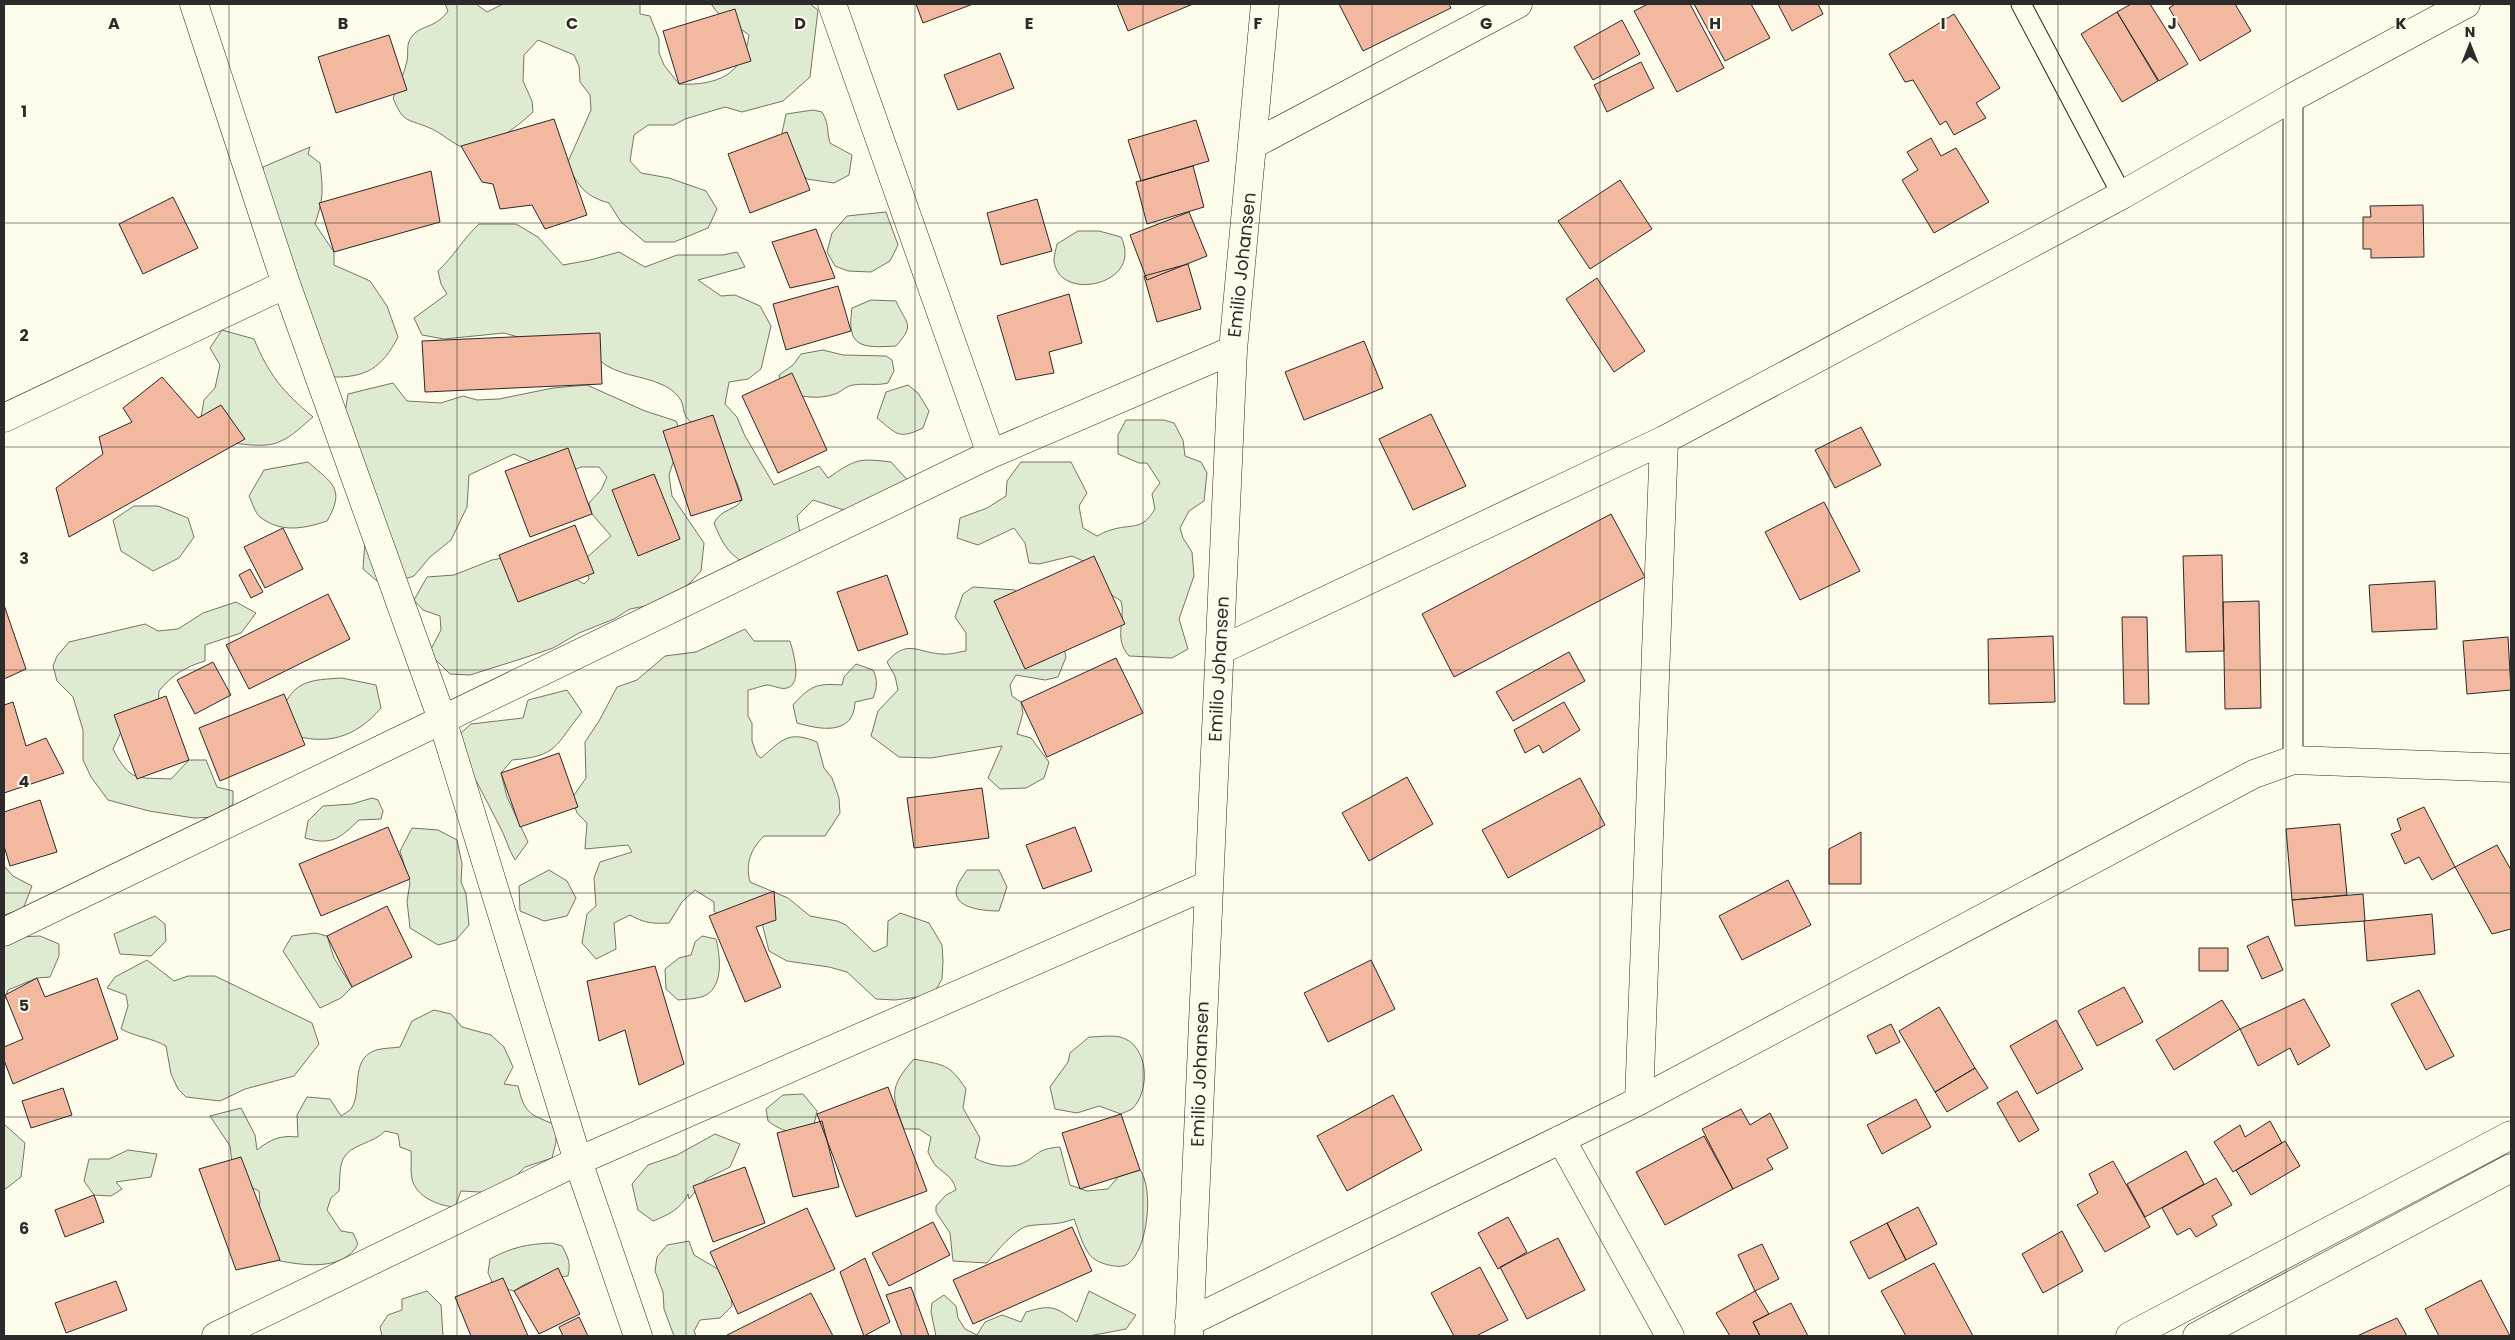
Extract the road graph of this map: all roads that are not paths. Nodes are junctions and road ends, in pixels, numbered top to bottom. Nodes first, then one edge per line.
1 (194, 4) edge
2 (832, 4) edge
3 (1265, 4) edge
4 (1518, 4) edge
5 (2021, 4) edge
6 (2466, 4) edge
7 (2293, 97) junction
8 (1254, 144) junction
9 (2122, 195) junction
10 (286, 284) junction
11 (1233, 350) junction
12 (4, 418) edge
13 (1664, 440) junction
14 (991, 454) junction
15 (1221, 650) junction
16 (442, 719) junction
17 (2293, 760) junction
18 (2511, 768) edge
19 (1208, 885) junction
20 (4, 932) edge
21 (1638, 1101) junction
22 (2511, 1135) edge
23 (1561, 1139) junction
24 (578, 1161) junction
25 (2511, 1168) edge
26 (2190, 1305) junction
27 (1189, 1329) edge
28 (2202, 1335) edge
29 (216, 1336) edge
30 (638, 1336) edge
31 (1670, 1336) edge
32 (2130, 1336) edge

1 - 10 street
2 - 14 street
3 - 8 street, Emilio Johansen
4 - 8 street
5 - 9 lane
6 - 7 street
7 - 9 street
7 - 17 lane
8 - 11 street, Emilio Johansen
9 - 13 street
10 - 12 street
10 - 16 street
11 - 14 street
11 - 15 street, Emilio Johansen
13 - 15 street
13 - 21 street
14 - 16 street
15 - 19 street, Emilio Johansen
16 - 20 street
16 - 24 street
17 - 18 street
17 - 21 street
19 - 24 street
19 - 27 street, Emilio Johansen
21 - 23 street
22 - 26 street
23 - 27 street
23 - 31 street
24 - 29 street
24 - 30 street
25 - 28 street
26 - 28 street
26 - 32 street

